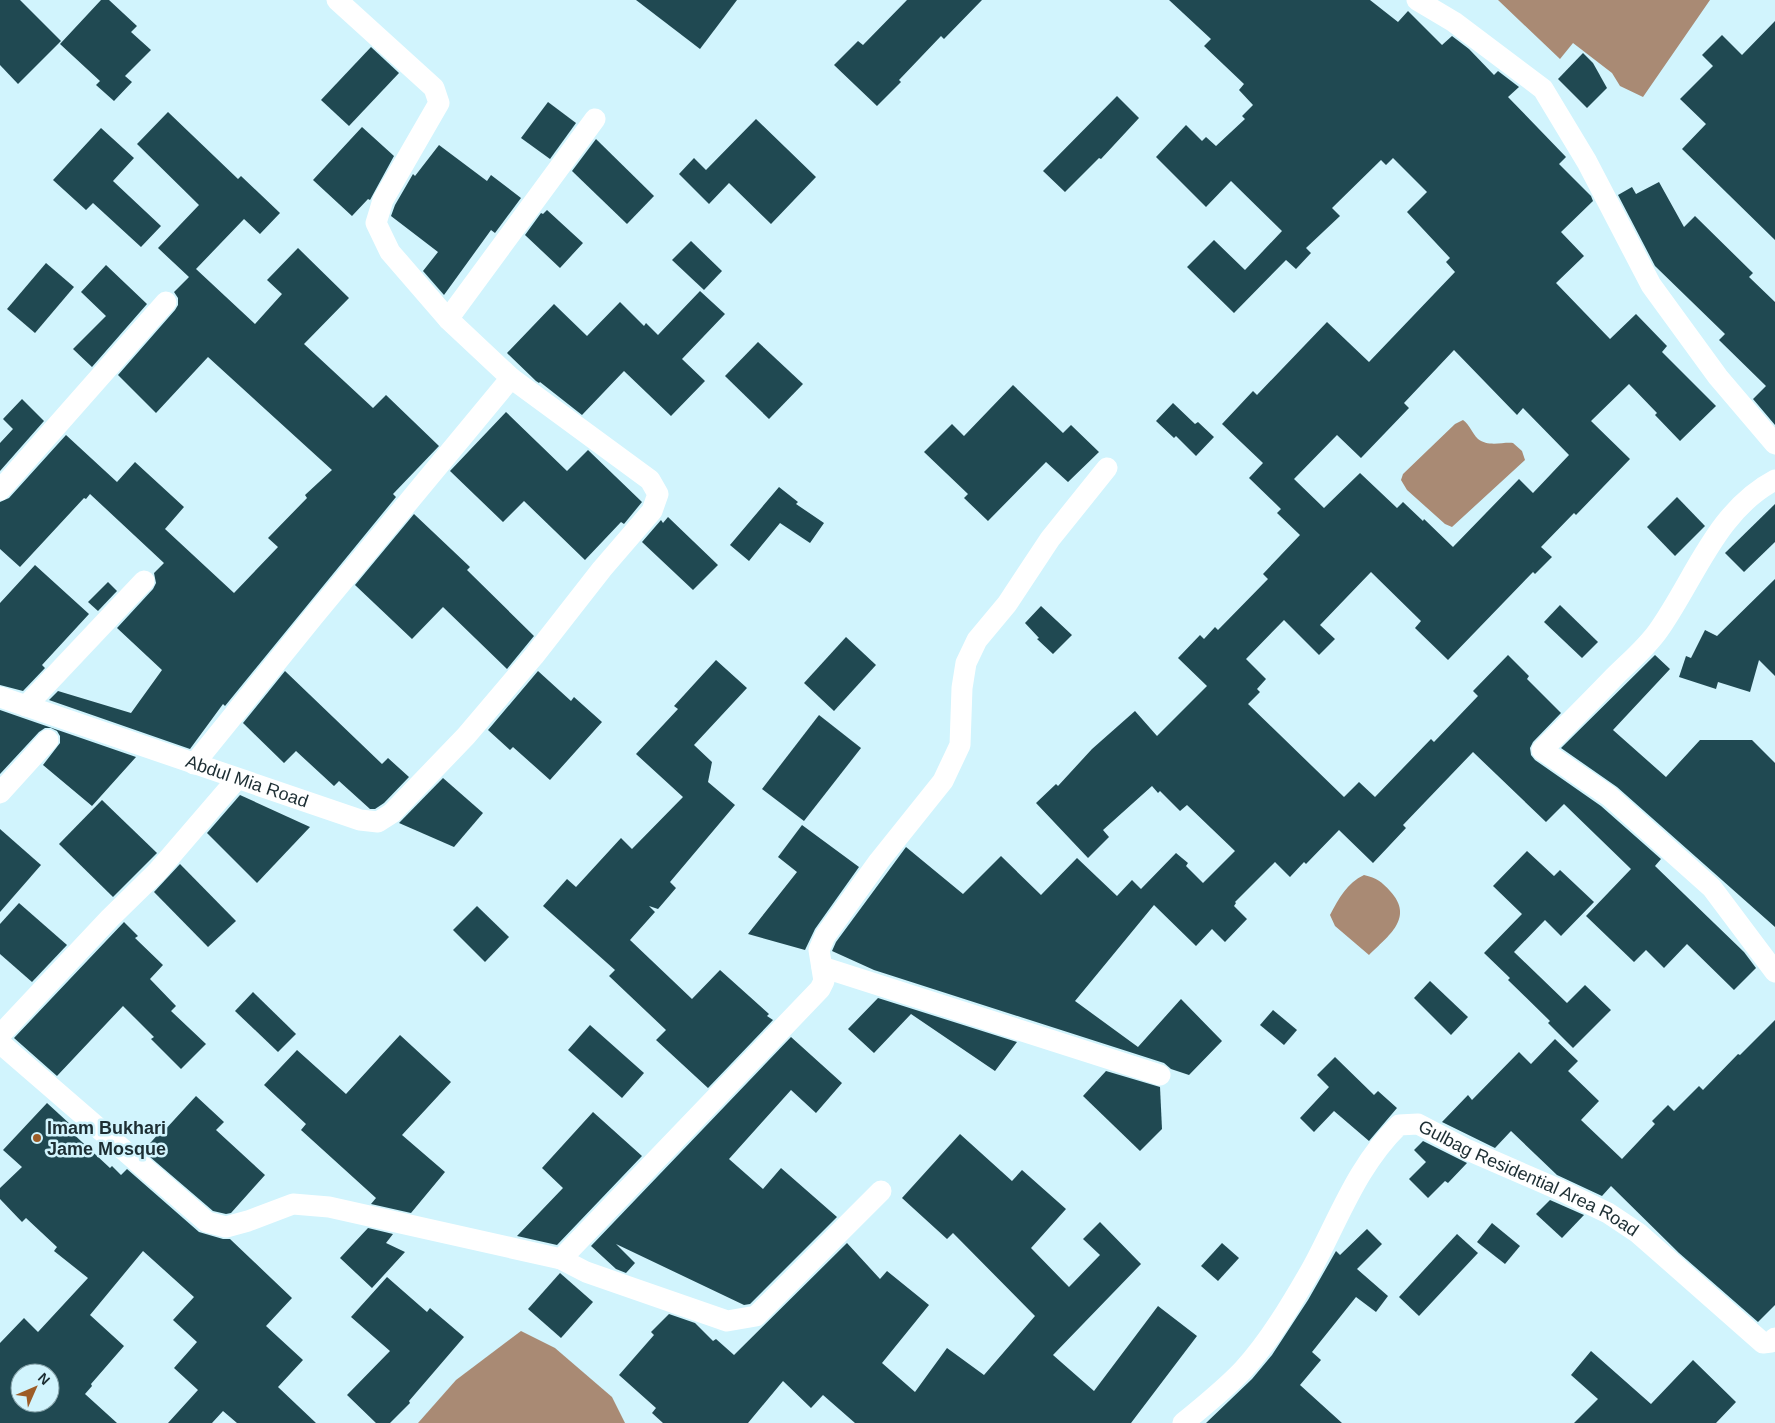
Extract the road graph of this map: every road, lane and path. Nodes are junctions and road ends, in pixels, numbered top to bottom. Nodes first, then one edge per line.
1 (338, 0) edge
2 (1417, 0) edge
3 (595, 120) dead end
4 (166, 302) dead end
5 (448, 319) junction
6 (511, 378) junction
7 (1775, 444) edge
8 (1106, 468) dead end
9 (1775, 480) edge
10 (0, 490) edge
11 (144, 581) dead end
12 (0, 697) edge
13 (26, 706) junction
14 (48, 740) dead end
15 (194, 764) junction
16 (237, 779) junction
17 (0, 793) edge
18 (822, 967) junction
19 (1775, 972) edge
20 (0, 1035) edge
21 (0, 1043) edge
22 (1160, 1076) dead end
23 (881, 1191) dead end
24 (561, 1259) junction
25 (1775, 1338) edge
26 (1184, 1423) edge

1 - 5 street
2 - 7 street
3 - 5 street
4 - 10 street
5 - 6 street
6 - 15 street
6 - 16 street, Abdul Mia Road
8 - 18 street
9 - 19 street
11 - 13 street
12 - 13 street, Abdul Mia Road
13 - 15 street, Abdul Mia Road
14 - 17 street
15 - 16 street, Abdul Mia Road
16 - 20 street
18 - 22 street
18 - 24 street
21 - 24 street
23 - 24 street
25 - 26 street, Gulbag Residential Area Road

